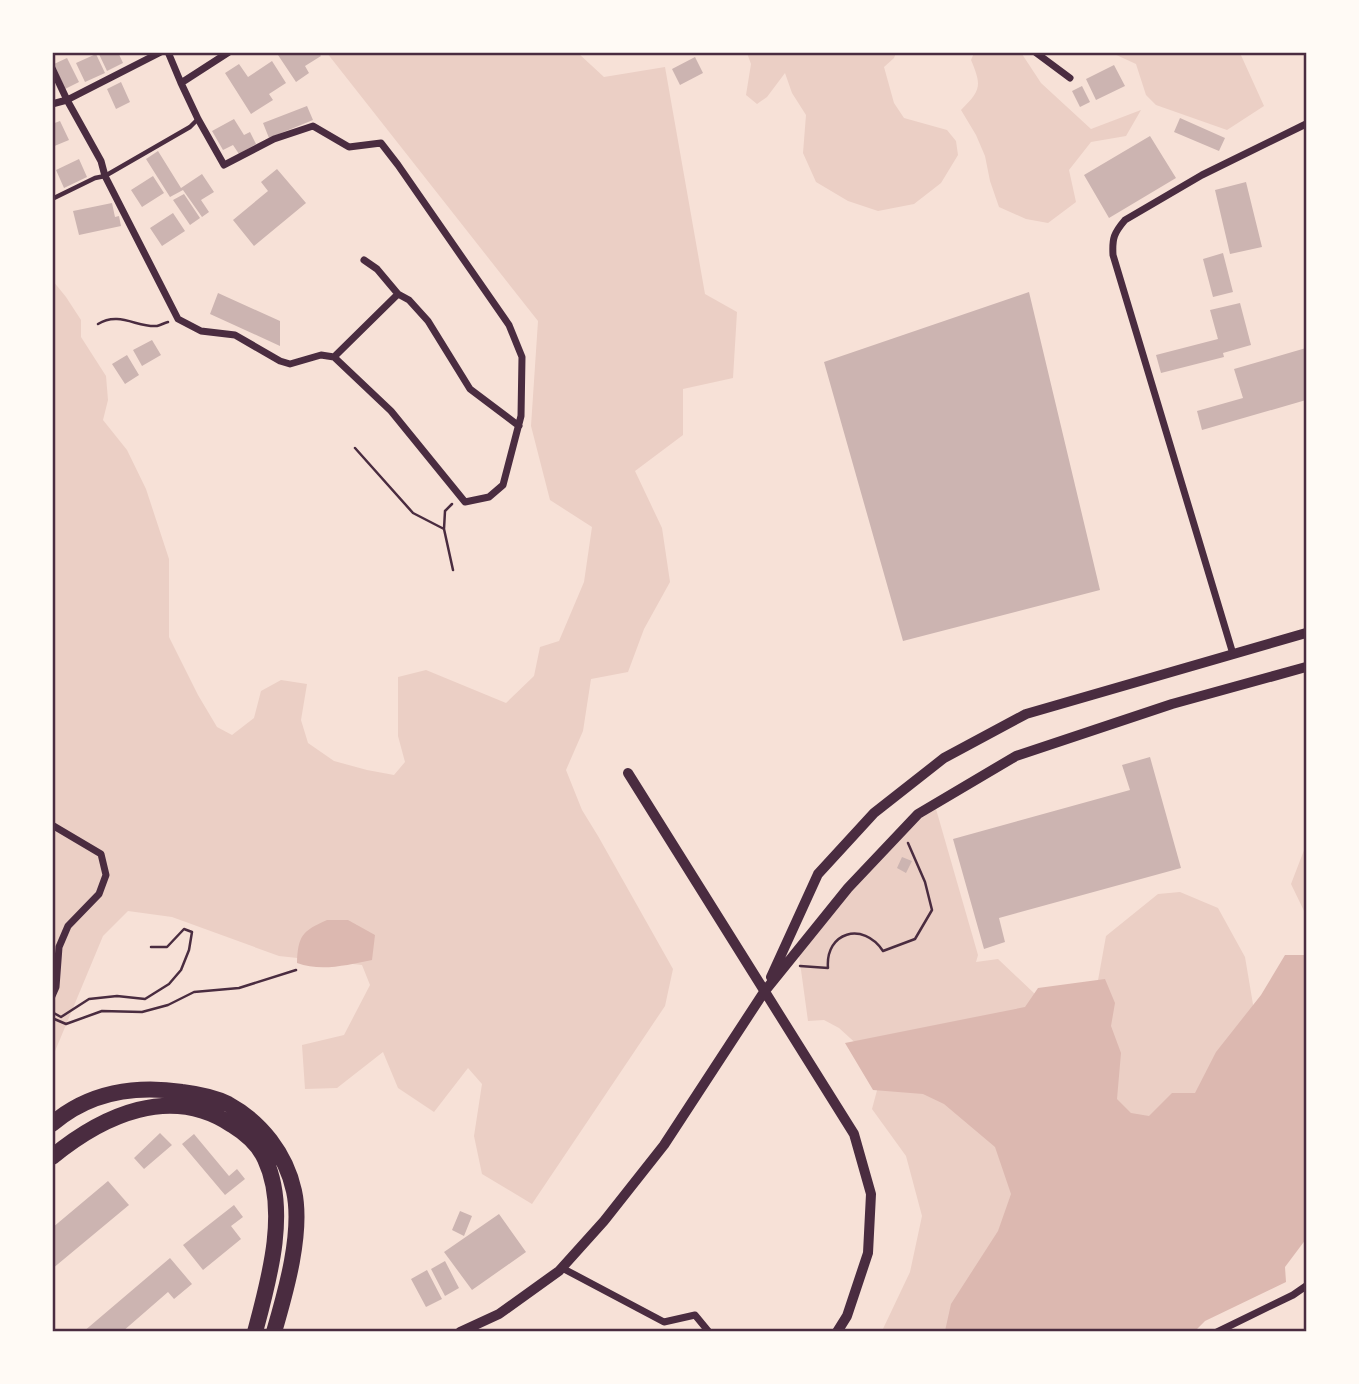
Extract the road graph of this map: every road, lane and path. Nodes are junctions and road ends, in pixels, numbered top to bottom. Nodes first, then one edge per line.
1 (161, 52) edge
2 (167, 52) edge
3 (229, 52) edge
4 (1035, 52) edge
5 (52, 68) edge
6 (1070, 78) dead end
7 (181, 83) junction
8 (67, 100) junction
9 (52, 104) edge
10 (198, 119) junction
11 (1307, 124) edge
12 (105, 176) junction
13 (52, 199) edge
14 (364, 260) dead end
15 (398, 294) junction
16 (178, 319) junction
17 (98, 324) dead end
18 (334, 357) junction
19 (519, 426) junction
20 (355, 448) dead end
21 (460, 496) junction
22 (444, 529) junction
23 (453, 570) dead end
24 (1307, 633) edge
25 (1233, 654) junction
26 (1307, 667) edge
27 (628, 773) dead end
28 (52, 825) edge
29 (902, 831) junction
30 (151, 947) dead end
31 (786, 965) junction
32 (296, 970) dead end
33 (764, 992) junction
34 (52, 996) edge
35 (52, 1012) edge
36 (52, 1018) edge
37 (52, 1124) edge
38 (52, 1157) edge
39 (562, 1268) junction
40 (1307, 1286) edge
41 (255, 1332) edge
42 (274, 1332) edge
43 (460, 1332) edge
44 (709, 1332) edge
45 (837, 1332) edge
46 (1217, 1332) edge

1 - 8 street
2 - 7 street
3 - 7 street
4 - 6 street
5 - 8 street
7 - 10 street
8 - 9 street
8 - 12 street
10 - 12 lane
10 - 19 street
11 - 25 street
12 - 13 lane
12 - 16 street
14 - 15 street
15 - 18 street
15 - 19 street
16 - 17 path
16 - 18 street
18 - 21 street
19 - 21 street
20 - 22 path
21 - 22 path
22 - 23 path
24 - 25 street
25 - 33 street
26 - 29 street
27 - 33 street
28 - 34 street
29 - 31 street
29 - 31 path
30 - 35 path
31 - 33 street
32 - 36 path
33 - 39 street
33 - 45 street
37 - 42 highway
38 - 41 highway
39 - 43 street
39 - 44 street
40 - 46 street

